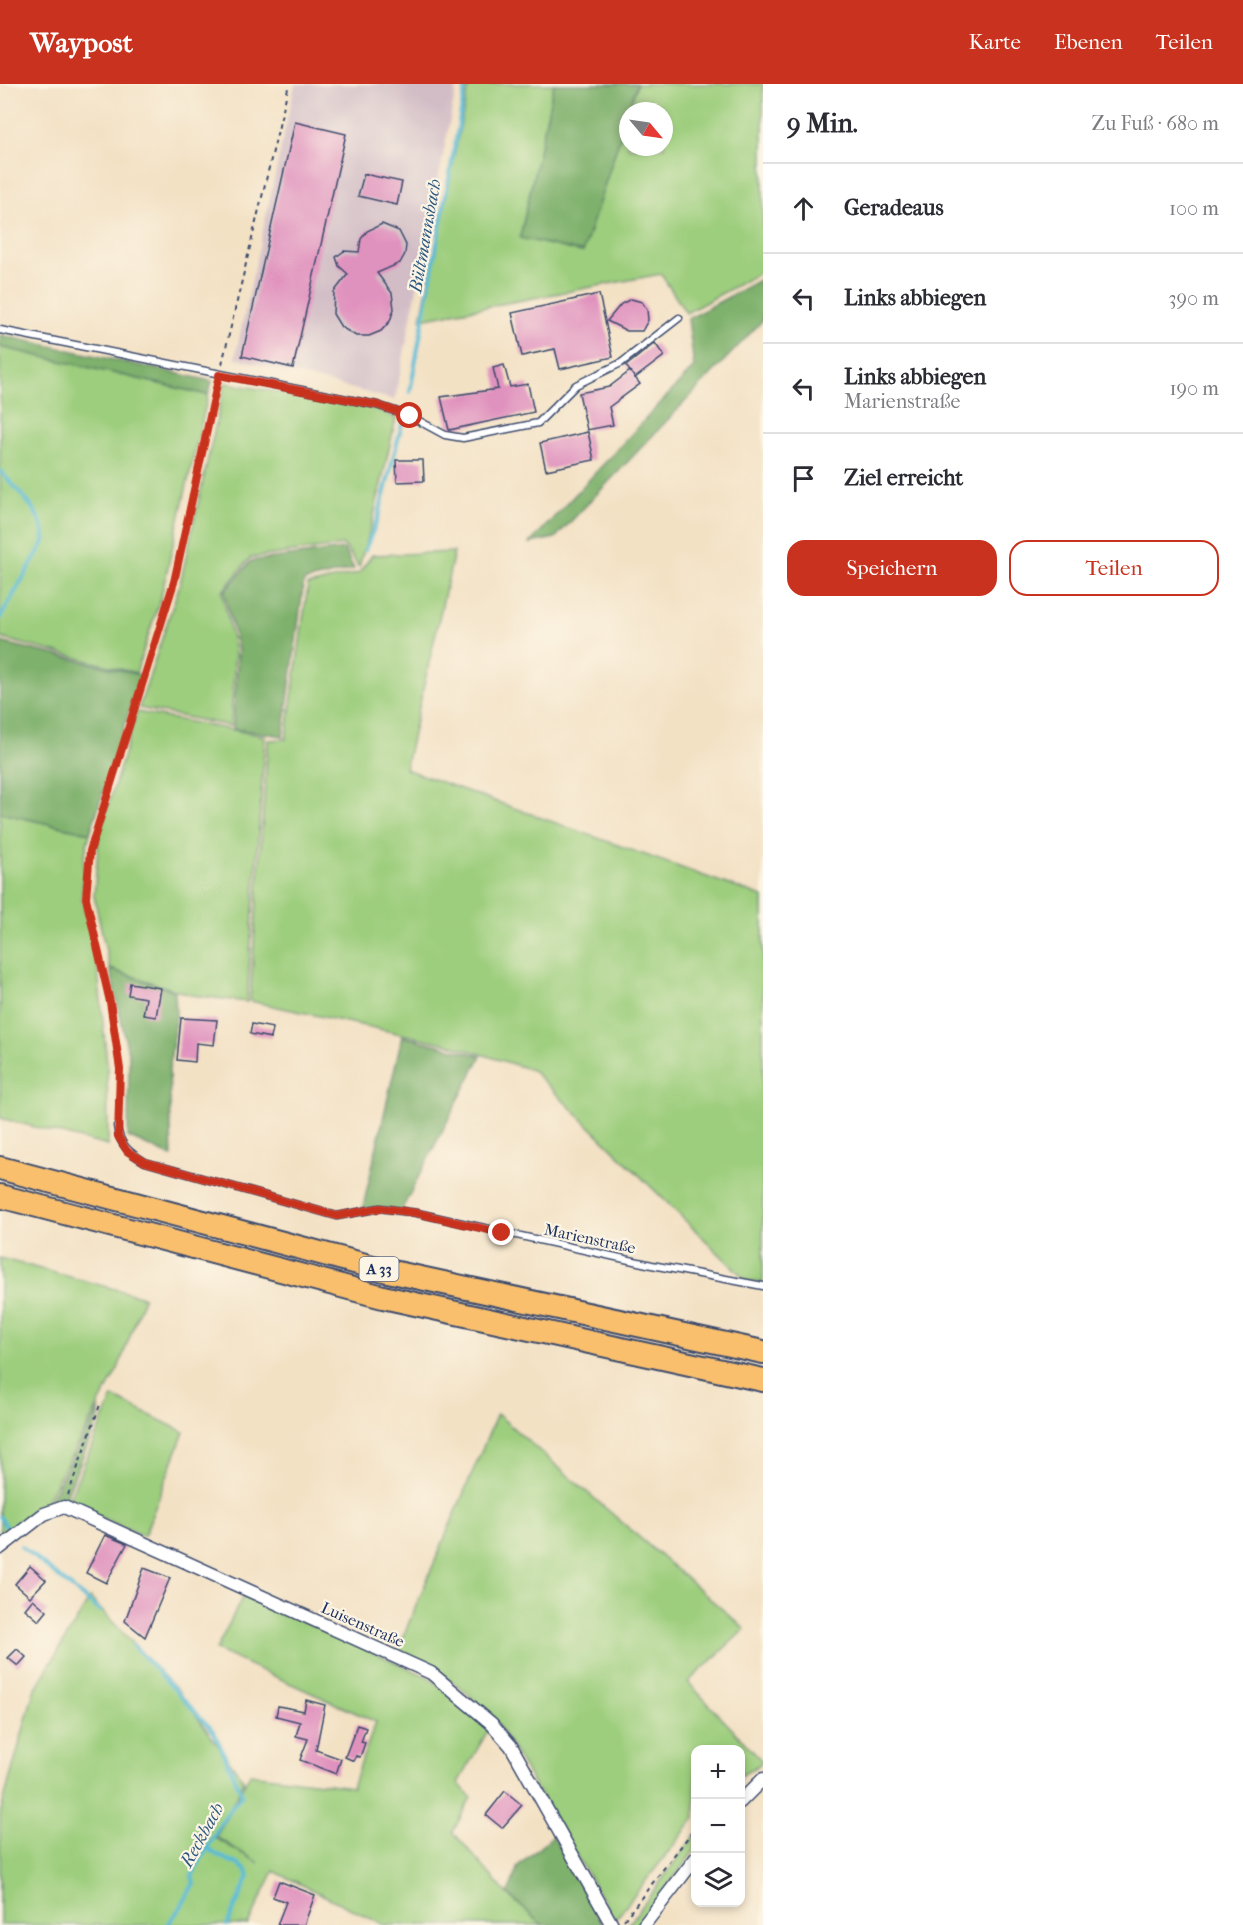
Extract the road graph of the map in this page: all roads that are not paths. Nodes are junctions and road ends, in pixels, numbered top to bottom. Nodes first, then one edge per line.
1 (679, 318) dead end
2 (0, 330) edge
3 (117, 1126) road end
4 (0, 1168) edge
5 (0, 1196) edge
6 (763, 1286) edge
7 (763, 1352) edge
8 (763, 1380) edge
9 (0, 1548) edge
10 (763, 1779) edge
11 (744, 1799) edge
12 (691, 1864) edge
13 (612, 1925) edge
14 (644, 1925) edge

1 - 2 lane
3 - 6 lane, Marienstraße
4 - 7 highway, A 33
5 - 8 highway, A 33
9 - 13 street, Luisenstraße
10 - 11 street
12 - 14 street

